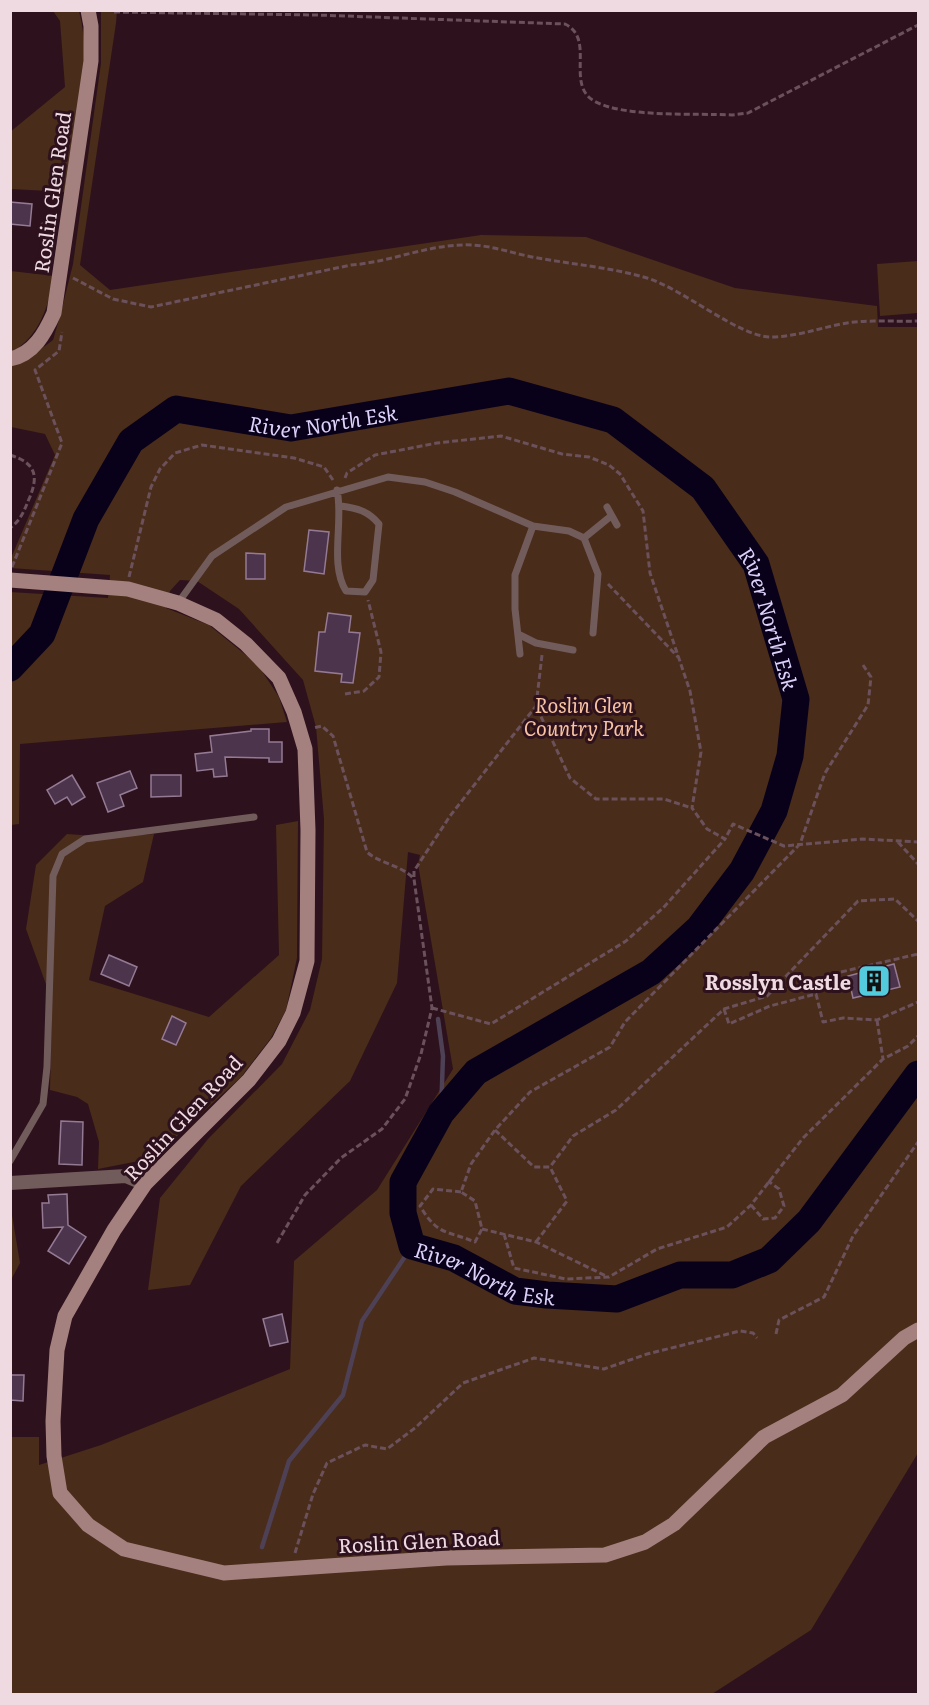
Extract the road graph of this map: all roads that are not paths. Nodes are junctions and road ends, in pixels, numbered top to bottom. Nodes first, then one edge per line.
1 (87, 10) edge
2 (10, 359) edge
3 (338, 490) junction
4 (341, 506) junction
5 (607, 507) dead end
6 (611, 516) junction
7 (617, 525) dead end
8 (533, 526) junction
9 (584, 538) junction
10 (11, 577) edge
11 (178, 603) junction
12 (593, 633) dead end
13 (520, 635) junction
14 (573, 650) dead end
15 (520, 654) dead end
16 (254, 817) dead end
17 (10, 1161) edge
18 (10, 1183) edge
19 (145, 1184) junction
20 (918, 1330) edge

1 - 2 main road, Roslin Glen Road
3 - 4 lane
3 - 8 lane
3 - 11 lane
4 - 4 lane
5 - 6 lane
6 - 7 lane
6 - 9 lane
8 - 9 lane
8 - 13 lane
9 - 12 lane
10 - 11 main road, Roslin Glen Road
11 - 19 main road, Roslin Glen Road
13 - 14 lane
13 - 15 lane
16 - 17 lane
18 - 19 street
19 - 20 main road, Roslin Glen Road

